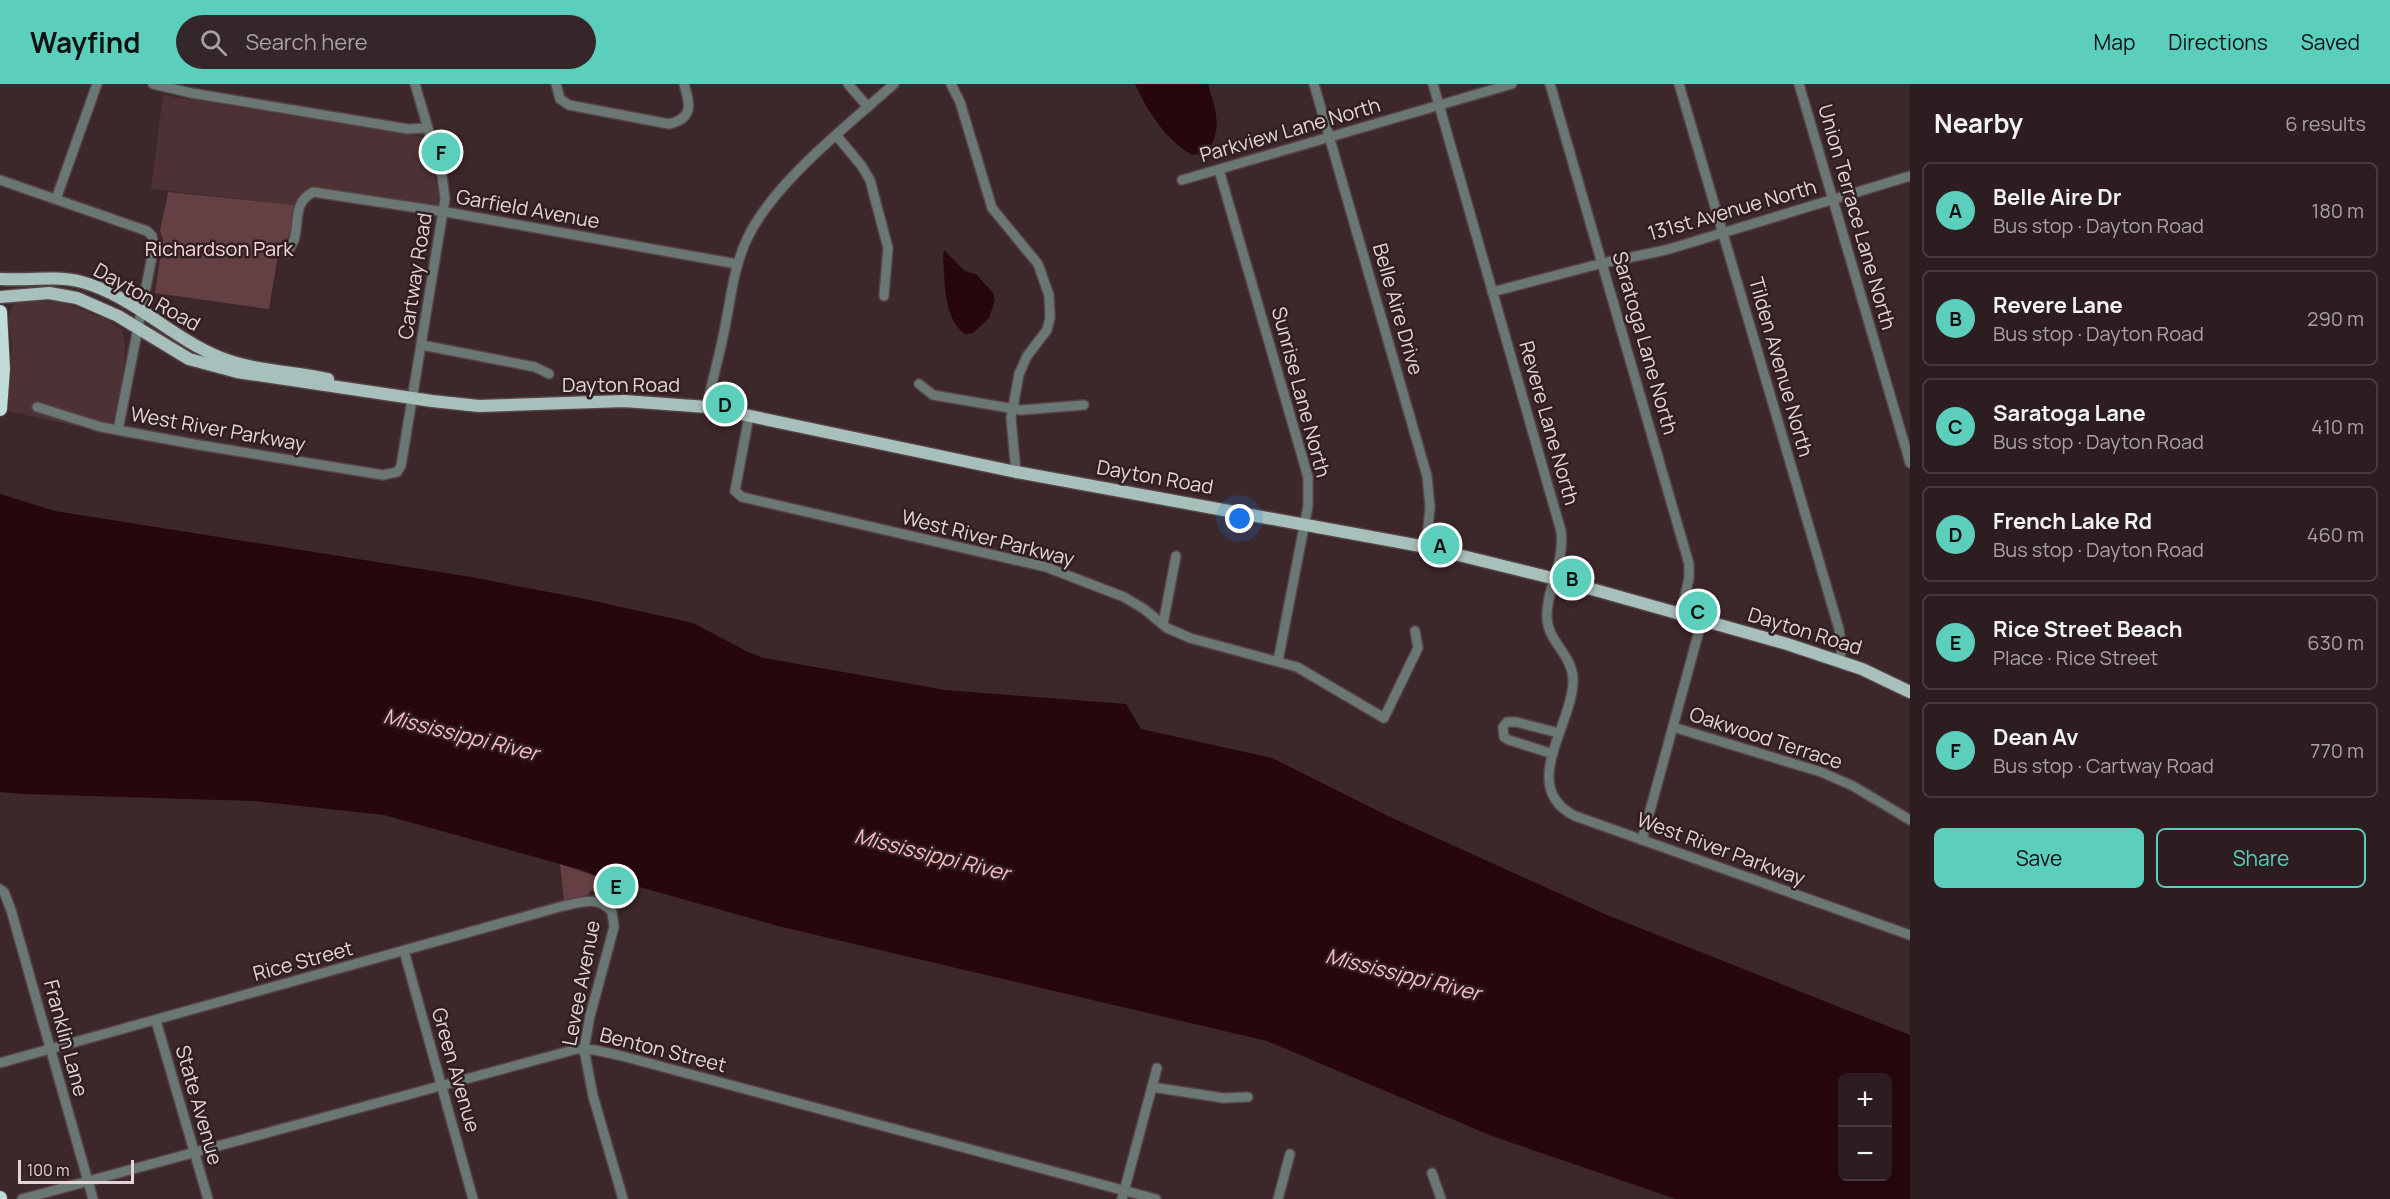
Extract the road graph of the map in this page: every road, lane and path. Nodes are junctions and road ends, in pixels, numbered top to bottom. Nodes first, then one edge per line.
1 (98, 84) edge
2 (153, 84) edge
3 (415, 84) edge
4 (556, 84) edge
5 (684, 84) edge
6 (848, 84) edge
7 (894, 84) edge
8 (951, 84) edge
9 (1314, 84) edge
10 (1433, 84) edge
11 (1512, 84) edge
12 (1550, 84) edge
13 (1679, 84) edge
14 (1799, 84) edge
15 (1439, 105) junction
16 (868, 107) junction
17 (427, 128) junction
18 (836, 135) junction
19 (1330, 138) junction
20 (1219, 170) junction
21 (1910, 176) edge
22 (0, 180) edge
23 (1182, 180) dead end
24 (56, 199) junction
25 (1834, 199) junction
26 (443, 213) junction
27 (1723, 234) junction
28 (287, 253) dead end
29 (1603, 263) junction
30 (737, 264) junction
31 (0, 279) edge
32 (1492, 292) junction
33 (884, 296) dead end
34 (0, 297) edge
35 (0, 312) edge
36 (141, 312) junction
37 (138, 329) junction
38 (422, 345) junction
39 (549, 374) dead end
40 (919, 384) dead end
41 (413, 398) junction
42 (1084, 405) dead end
43 (37, 407) dead end
44 (707, 407) junction
45 (0, 409) edge
46 (1013, 409) junction
47 (749, 416) junction
48 (118, 429) junction
49 (1910, 463) edge
50 (1016, 472) junction
51 (395, 474) joint
52 (1304, 525) junction
53 (1426, 547) junction
54 (1176, 556) dead end
55 (1556, 579) junction
56 (1682, 614) junction
57 (1702, 620) junction
58 (1163, 624) junction
59 (1415, 631) dead end
60 (1838, 660) junction
61 (1278, 661) junction
62 (1910, 692) edge
63 (1673, 727) junction
64 (1559, 733) junction
65 (1553, 754) junction
66 (1550, 770) joint
67 (1910, 820) edge
68 (1642, 840) junction
69 (0, 889) edge
70 (612, 912) joint
71 (1910, 935) edge
72 (404, 951) junction
73 (156, 1021) junction
74 (49, 1049) junction
75 (584, 1049) junction
76 (0, 1063) edge
77 (1157, 1068) dead end
78 (442, 1084) junction
79 (1152, 1087) junction
80 (1248, 1097) dead end
81 (195, 1154) junction
82 (1290, 1154) dead end
83 (1432, 1173) dead end
84 (88, 1182) junction
85 (1124, 1195) edge
86 (22, 1199) edge
87 (93, 1199) edge
88 (208, 1199) edge
89 (473, 1199) edge
90 (623, 1199) edge
91 (1156, 1199) edge
92 (1278, 1199) edge
93 (1441, 1199) edge

1 - 24 street
2 - 17 street
3 - 17 street, Cartway Road
4 - 5 street
6 - 16 street
7 - 16 street
8 - 46 street
9 - 19 street, Belle Aire Drive
10 - 15 street, Revere Lane North
11 - 15 street, Parkview Lane North
12 - 29 street, Saratoga Lane North
13 - 27 street, Tilden Avenue North
14 - 25 street, Union Terrace Lane North
15 - 19 street, Parkview Lane North
15 - 32 street, Revere Lane North
16 - 18 street
17 - 26 street, Cartway Road
18 - 30 street
18 - 33 street
19 - 20 street, Parkview Lane North
19 - 53 street, Belle Aire Drive
20 - 23 street, Parkview Lane North
20 - 52 street, Sunrise Lane North
21 - 25 street, 131st Avenue North
22 - 24 street
24 - 36 street
25 - 27 street, 131st Avenue North
25 - 49 street, Union Terrace Lane North
26 - 28 street, Garfield Avenue
26 - 30 street, Garfield Avenue
26 - 38 street, Cartway Road
27 - 29 street, 131st Avenue North
27 - 60 street, Tilden Avenue North
29 - 32 street, 131st Avenue North
29 - 56 street, Saratoga Lane North
30 - 44 street
31 - 36 main road, Dayton Road
32 - 55 street, Revere Lane North
34 - 37 main road, Dayton Road
35 - 45 highway
36 - 37 street
36 - 41 main road, Dayton Road
37 - 41 main road, Dayton Road
37 - 48 street
38 - 39 street
38 - 41 street, Cartway Road
40 - 46 street
41 - 44 main road, Dayton Road
41 - 51 street, Cartway Road
42 - 46 street
43 - 48 street, West River Parkway
44 - 47 main road, Dayton Road
46 - 50 street
47 - 50 main road, Dayton Road
47 - 58 street, West River Parkway
48 - 51 street, West River Parkway
50 - 52 main road, Dayton Road
52 - 53 main road, Dayton Road
52 - 61 street, Sunrise Lane North
53 - 55 main road, Dayton Road
54 - 58 street
55 - 56 main road, Dayton Road
55 - 64 street, Revere Lane North
56 - 57 main road, Dayton Road
57 - 60 main road, Dayton Road
57 - 63 street
58 - 61 street, West River Parkway
59 - 61 street, West River Parkway
60 - 62 main road, Dayton Road
63 - 67 street, Oakwood Terrace
63 - 68 street
64 - 65 street, Revere Lane North
64 - 65 street
65 - 66 street, Revere Lane North
66 - 68 street, West River Parkway
68 - 71 street, West River Parkway
69 - 74 street, Franklin Lane
70 - 72 street, Rice Street
70 - 75 street, Levee Avenue
72 - 73 street, Rice Street
72 - 78 street, Green Avenue
73 - 74 street, Rice Street
73 - 81 street, State Avenue
74 - 76 street, Rice Street
74 - 84 street, Franklin Lane
75 - 78 street, Benton Street
75 - 85 street, Benton Street
75 - 90 street, Levee Avenue
77 - 79 street
78 - 81 street, Benton Street
78 - 89 street, Green Avenue
79 - 80 street
79 - 85 street
81 - 84 street, Benton Street
81 - 88 street, State Avenue
82 - 92 street
83 - 93 street
84 - 86 street, Benton Street
84 - 87 street, Franklin Lane
85 - 91 street, Benton Street

